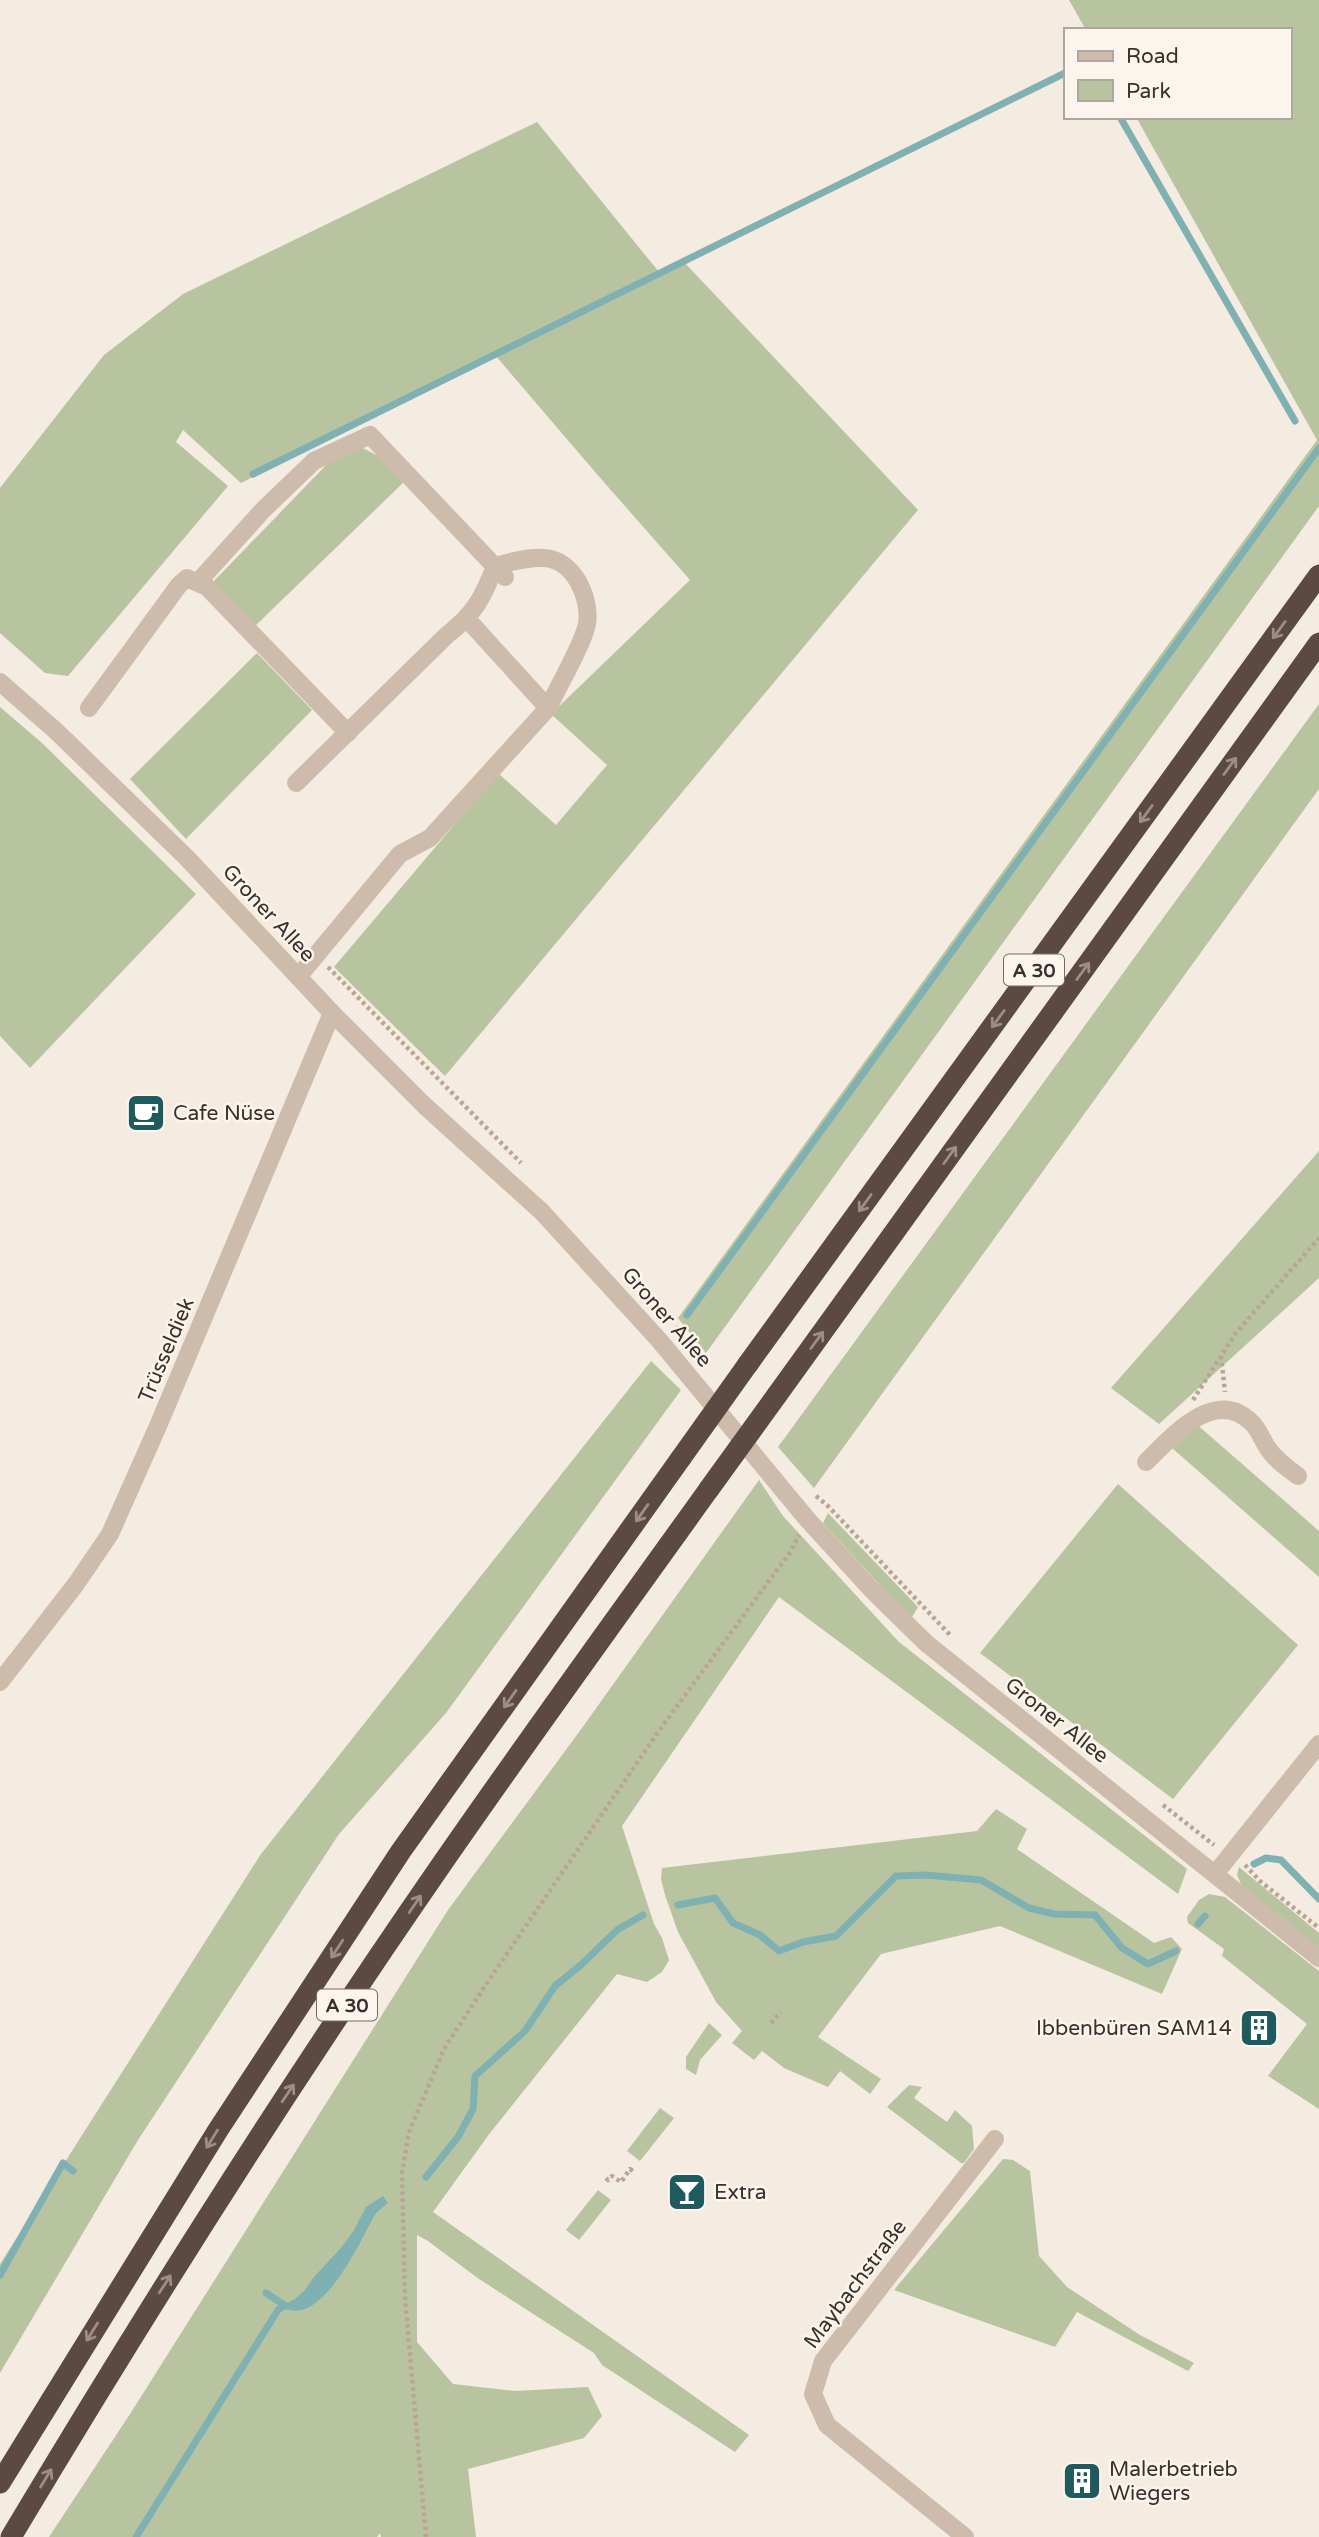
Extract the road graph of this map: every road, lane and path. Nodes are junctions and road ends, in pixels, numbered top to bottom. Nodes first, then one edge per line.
1 (500, 571) junction
2 (1319, 575) edge
3 (198, 582) junction
4 (467, 619) junction
5 (1319, 643) edge
6 (0, 682) edge
7 (89, 708) dead end
8 (548, 708) junction
9 (348, 733) junction
10 (296, 783) dead end
11 (298, 977) junction
12 (332, 1013) junction
13 (1319, 1238) edge
14 (1221, 1355) junction
15 (1228, 1412) junction
16 (1181, 1429) junction
17 (1146, 1462) dead end
18 (1298, 1476) dead end
19 (828, 1506) dead end
20 (807, 1519) junction
21 (958, 1644) dead end
22 (0, 1682) edge
23 (1319, 1744) edge
24 (1156, 1799) dead end
25 (1230, 1854) junction
26 (1215, 1874) junction
27 (1319, 1928) edge
28 (1319, 1958) edge
29 (781, 2012) dead end
30 (771, 2023) dead end
31 (995, 2139) dead end
32 (633, 2171) dead end
33 (606, 2178) dead end
34 (7, 2467) edge
35 (0, 2483) edge
36 (11, 2537) edge
37 (426, 2537) edge
38 (965, 2537) edge

1 - 3 street
1 - 4 street
1 - 8 street
2 -> 34 highway, A 30, bridge
3 - 7 street
3 - 9 street
4 - 8 street
4 - 9 street
36 -> 5 highway, A 30, bridge
6 - 11 street, Groner Allee
8 - 11 street
9 - 10 street
11 - 12 street, Groner Allee
12 - 20 street, Groner Allee
12 - 22 street, Trüsseldiek
13 - 14 path
14 - 15 path
14 - 16 path
15 - 16 street
15 - 18 street
16 - 17 street
19 - 21 path
20 - 26 street, Groner Allee
20 - 37 path
23 - 25 street
24 - 25 path
25 - 26 street
25 - 27 path
26 - 28 street, Groner Allee
29 - 30 path
31 - 38 street, Maybachstraße
32 - 33 path
34 - 35 highway, A 30

